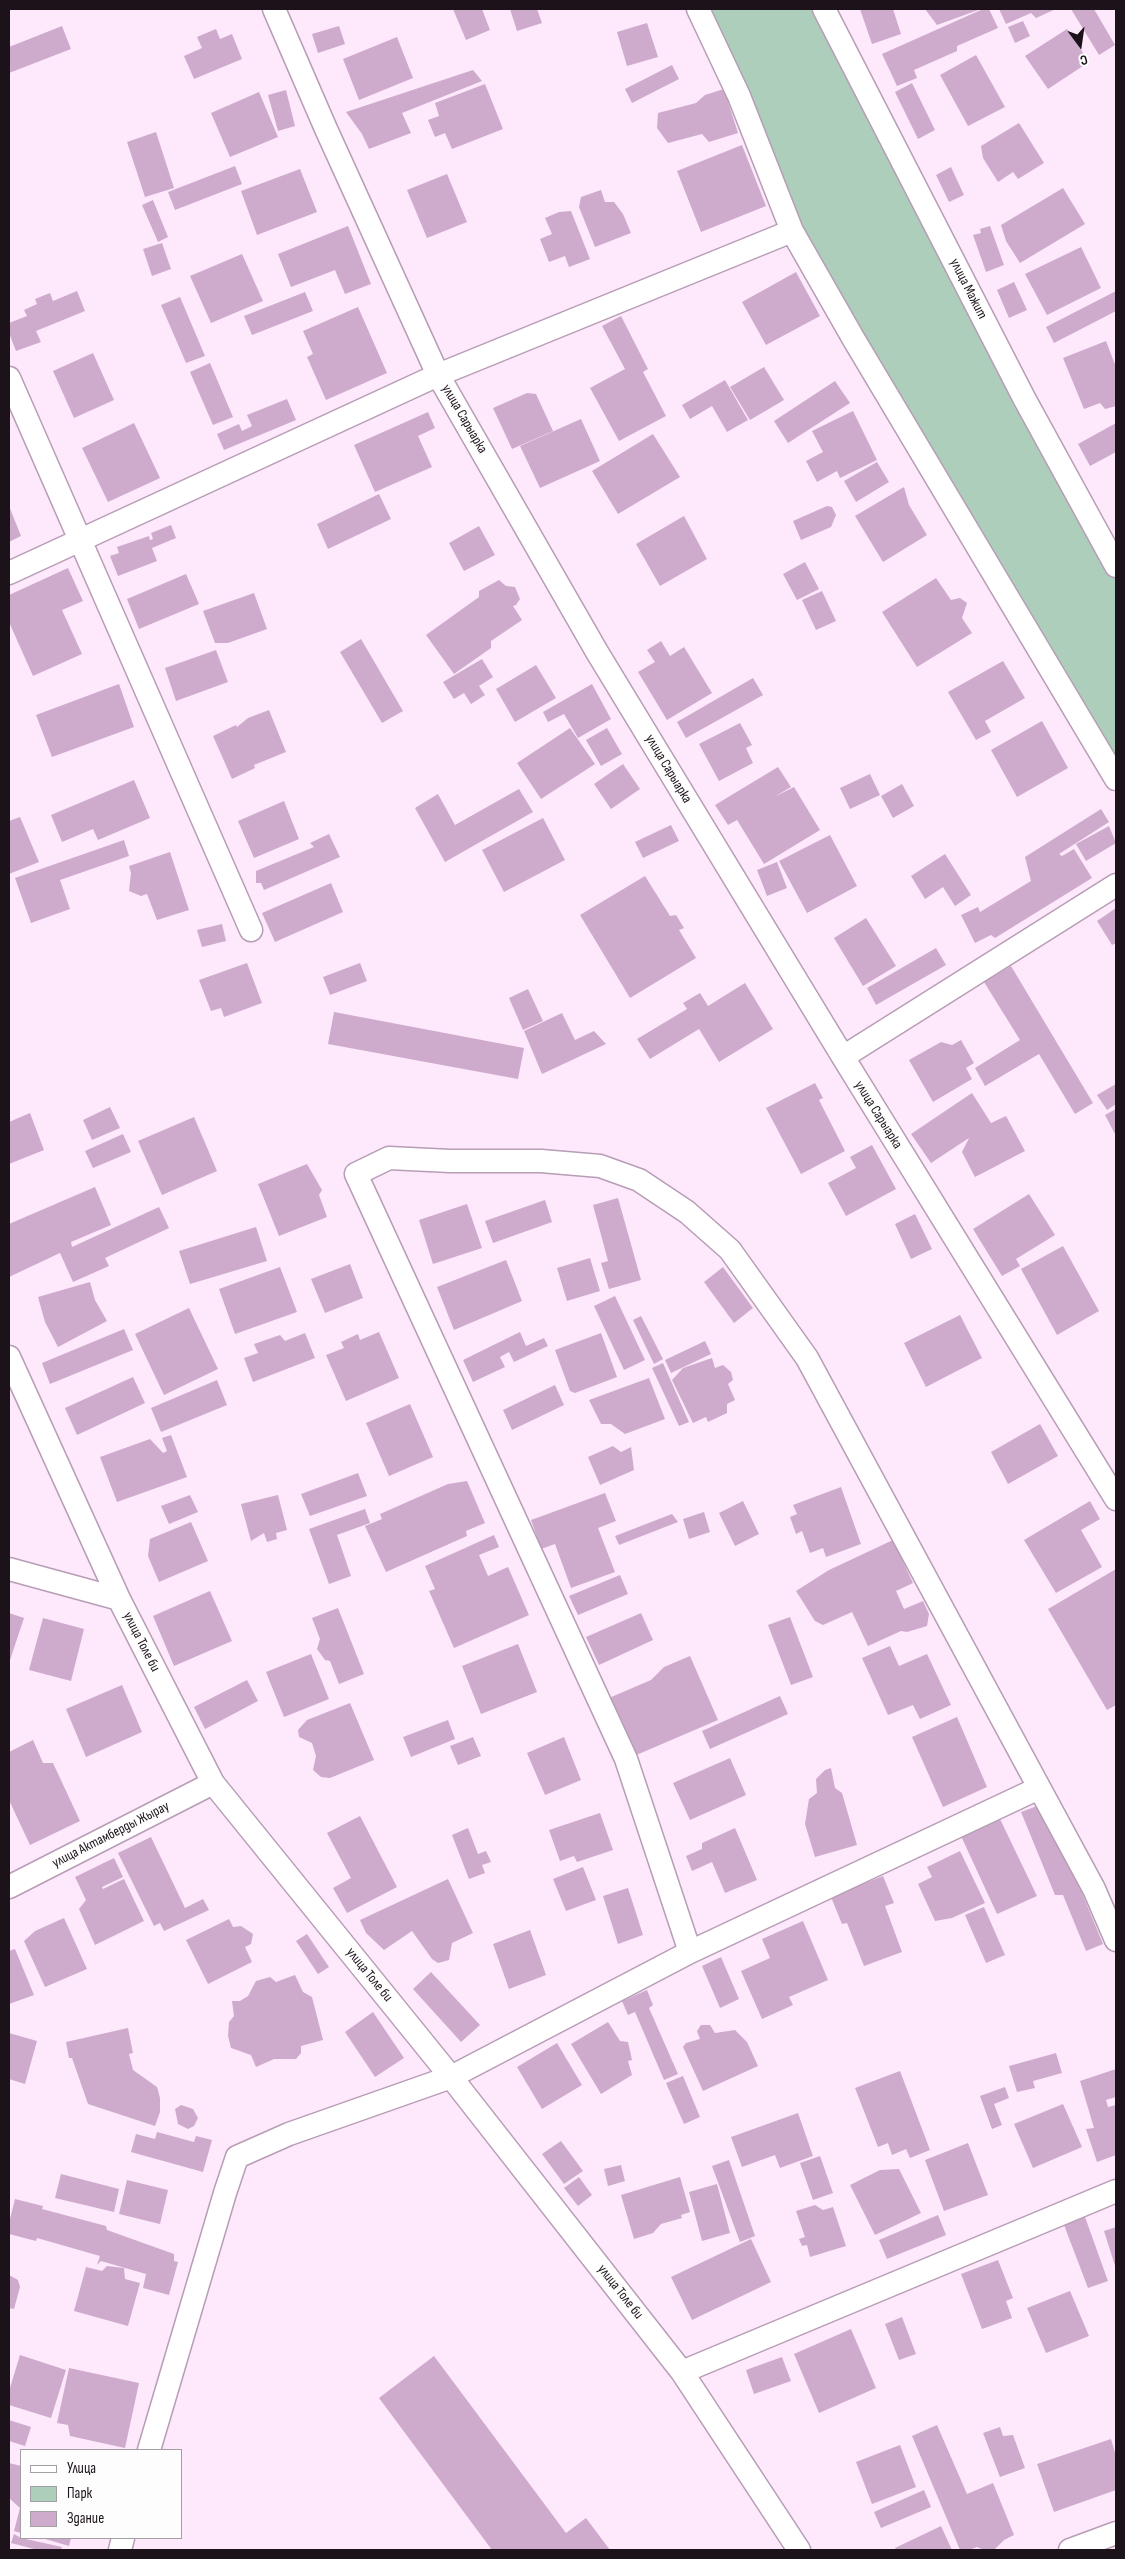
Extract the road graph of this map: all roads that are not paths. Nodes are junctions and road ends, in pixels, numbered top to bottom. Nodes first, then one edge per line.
1 (274, 9) edge
2 (698, 9) edge
3 (824, 9) edge
4 (792, 231) junction
5 (438, 375) junction
6 (9, 378) edge
7 (81, 540) junction
8 (1116, 566) edge
9 (9, 572) edge
10 (1116, 779) edge
11 (1116, 885) edge
12 (251, 930) dead end
13 (843, 1057) junction
14 (9, 1357) edge
15 (1116, 1499) edge
16 (9, 1569) edge
17 (119, 1599) junction
18 (213, 1783) junction
19 (1039, 1788) junction
20 (9, 1887) edge
21 (1116, 1940) edge
22 (690, 1952) junction
23 (451, 2076) junction
24 (1116, 2191) edge
25 (682, 2372) junction
26 (149, 2449) edge
27 (1116, 2533) edge
28 (798, 2550) edge
29 (1070, 2550) edge

1 - 5 street, улица Сарыарка
2 - 4 street
3 - 8 street, улица Мажит
4 - 5 street
4 - 10 street
5 - 7 street
5 - 13 street, улица Сарыарка
6 - 7 street
7 - 9 street
7 - 12 street
11 - 13 street
13 - 15 street, улица Сарыарка
14 - 17 street, улица Толе би
16 - 17 street
17 - 18 street, улица Толе би
18 - 20 street, улица Актамберды Жырау
18 - 23 street, улица Толе би
19 - 21 street
19 - 22 street
19 - 22 street
22 - 23 street
23 - 25 street, улица Толе би
23 - 26 street
24 - 25 street
25 - 28 street, улица Толе би
27 - 29 street

